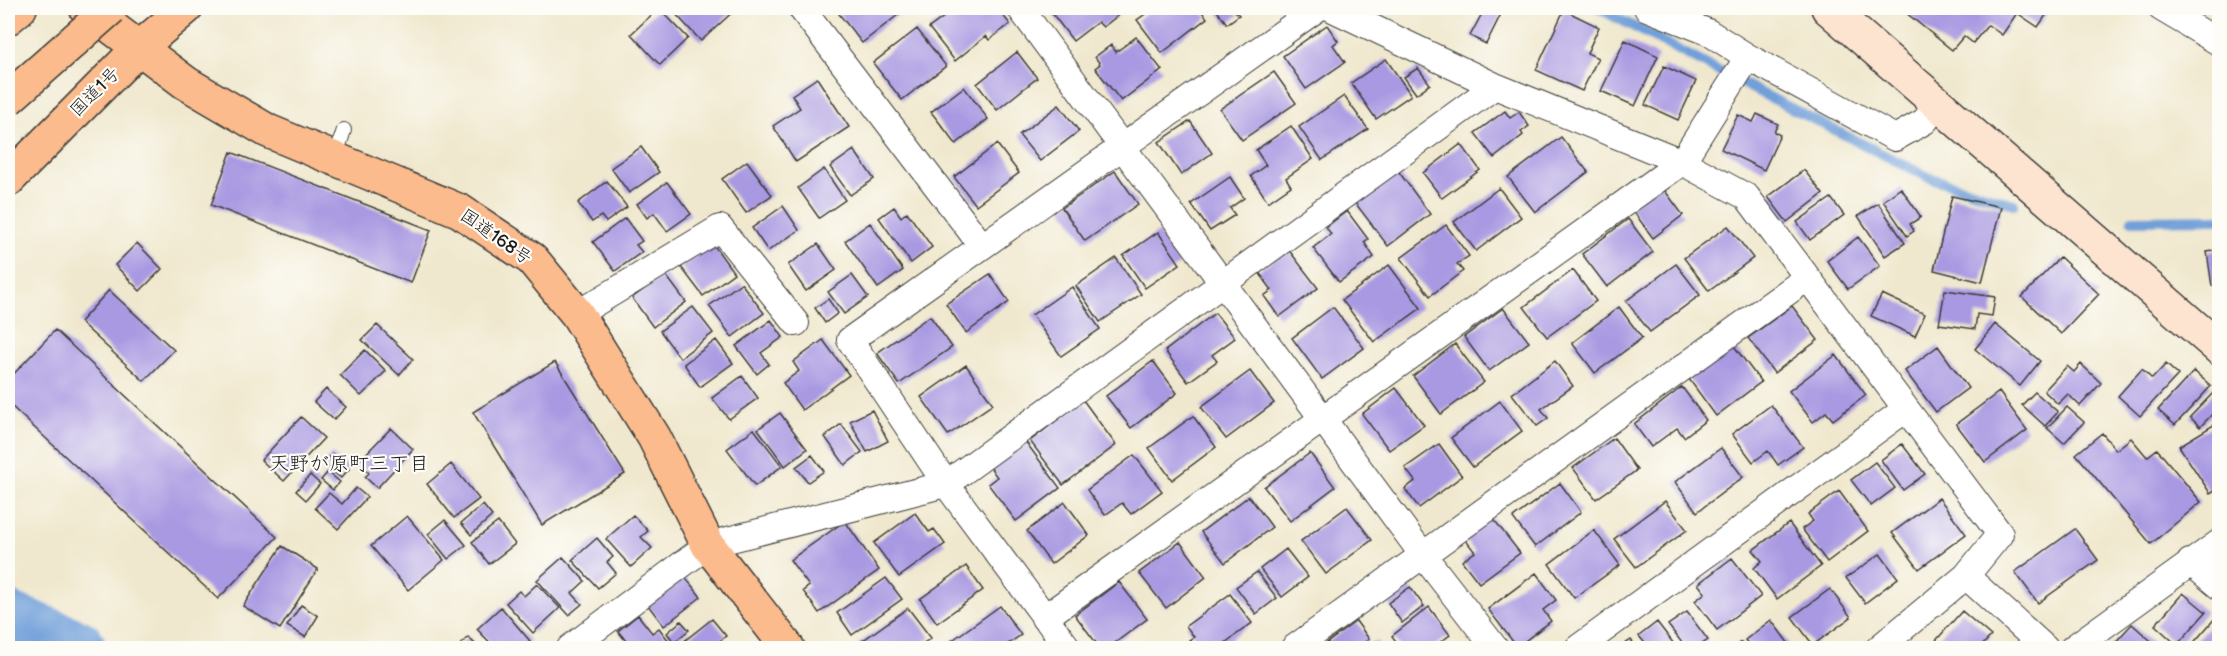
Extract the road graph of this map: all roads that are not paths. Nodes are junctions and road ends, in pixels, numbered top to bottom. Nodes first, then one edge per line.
1 (20, 8) edge
2 (86, 8) edge
3 (111, 8) edge
4 (186, 8) edge
5 (801, 8) edge
6 (1020, 8) edge
7 (1318, 8) edge
8 (1331, 8) edge
9 (1647, 8) edge
10 (1828, 8) edge
11 (2161, 8) edge
12 (8, 18) edge
13 (2220, 43) edge
14 (139, 48) junction
15 (1748, 57) junction
16 (1495, 86) junction
17 (8, 99) edge
18 (1937, 104) junction
19 (1122, 147) junction
20 (1682, 162) junction
21 (8, 180) edge
22 (982, 246) junction
23 (1807, 278) junction
24 (1223, 284) junction
25 (577, 314) junction
26 (796, 323) dead end
27 (2220, 349) edge
28 (1906, 409) junction
29 (1322, 419) junction
30 (946, 484) junction
31 (2220, 542) edge
32 (708, 545) junction
33 (1423, 555) junction
34 (2190, 561) junction
35 (1966, 576) junction
36 (2220, 587) edge
37 (1044, 618) junction
38 (587, 643) edge
39 (788, 648) edge
40 (1068, 648) edge
41 (1294, 648) edge
42 (1495, 648) edge
43 (1578, 648) edge
44 (1879, 648) edge
45 (2045, 648) edge
46 (2073, 648) edge

1 - 12 highway
2 - 14 highway, 国道168号
3 - 17 highway, bridge
4 - 14 highway, 国道1号
5 - 22 street
6 - 19 street
7 - 19 street
8 - 16 street
9 - 15 street
10 - 18 street
11 - 13 street
14 - 21 highway, 国道1号
14 - 25 highway, 国道168号
15 - 18 street
15 - 20 street
16 - 20 street
16 - 24 street
18 - 27 street
19 - 22 street
19 - 24 street
20 - 23 street
20 - 29 street
22 - 30 street
23 - 28 street
23 - 33 street
24 - 29 street
24 - 30 street
25 - 26 street
25 - 32 highway, 国道168号
28 - 35 street
28 - 43 street
29 - 33 street
29 - 37 street
30 - 32 street
30 - 37 street
31 - 34 street
32 - 38 street
32 - 39 highway, 国道168号
33 - 41 street
33 - 42 street
34 - 36 street
34 - 46 street
35 - 44 street
35 - 45 street
37 - 40 street

